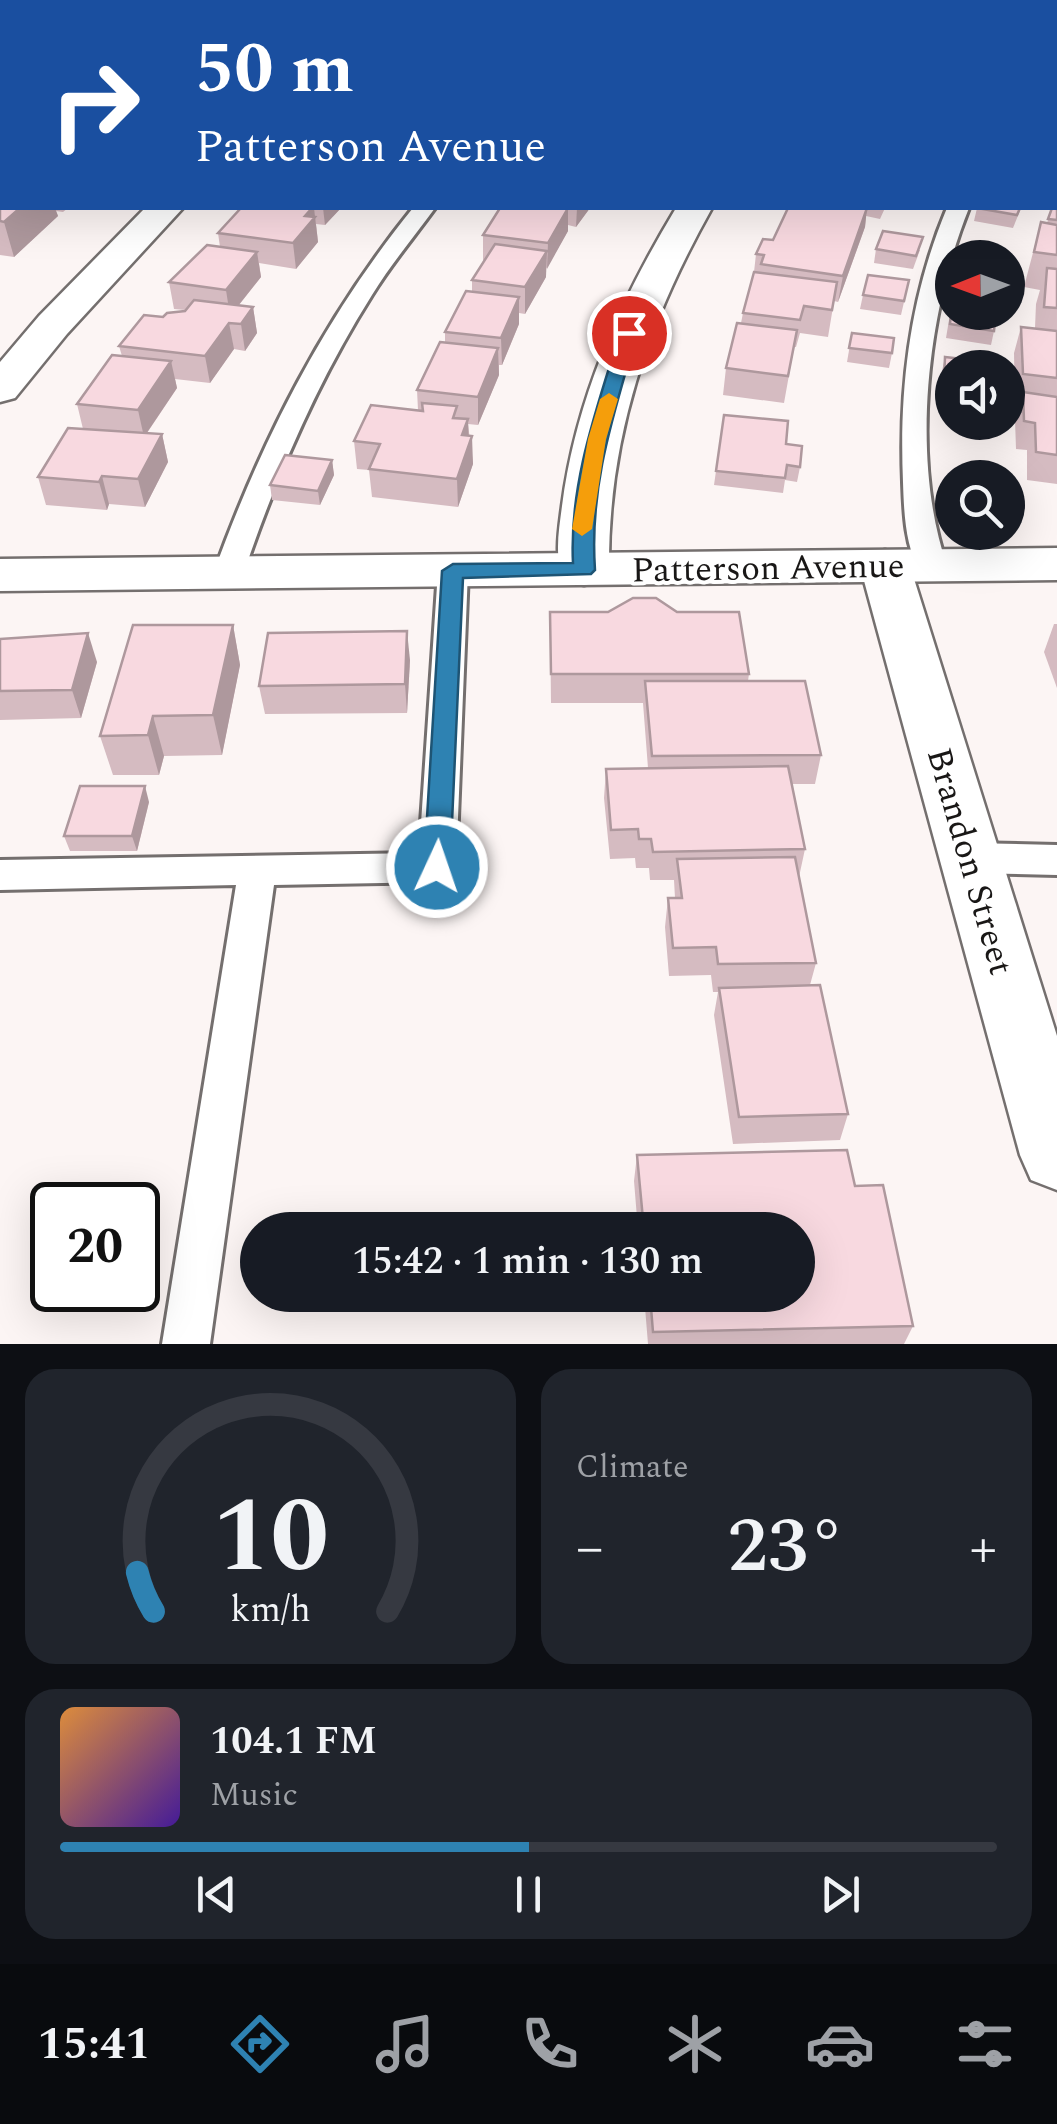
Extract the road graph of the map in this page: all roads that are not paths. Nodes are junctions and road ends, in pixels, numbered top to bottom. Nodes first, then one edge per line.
1 (162, 210) edge
2 (422, 210) edge
3 (693, 210) edge
4 (957, 210) edge
5 (0, 389) edge
6 (1057, 564) edge
7 (909, 566) junction
8 (584, 570) junction
9 (453, 571) junction
10 (228, 572) junction
11 (0, 575) edge
12 (969, 858) junction
13 (1057, 860) edge
14 (257, 870) junction
15 (0, 875) edge
16 (1057, 1156) edge
17 (186, 1344) edge

1 - 5 street
2 - 10 lane
3 - 8 street
4 - 7 lane
6 - 7 street, Patterson Avenue
7 - 8 street, Patterson Avenue
7 - 12 street, Brandon Street
8 - 9 street, Patterson Avenue
9 - 10 street, Patterson Avenue
9 - 14 lane
10 - 11 street, Patterson Avenue
12 - 13 lane
12 - 16 street, Brandon Street
14 - 15 lane
14 - 17 lane

